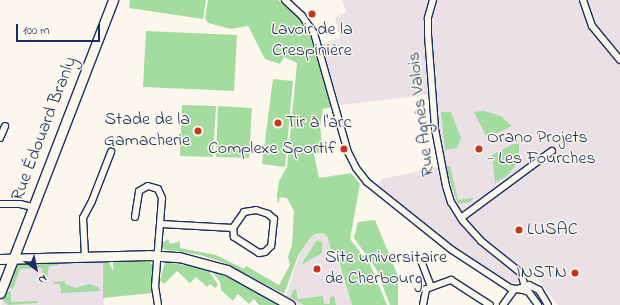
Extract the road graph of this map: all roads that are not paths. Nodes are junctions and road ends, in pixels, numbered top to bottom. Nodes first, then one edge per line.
1 (113, 0) edge
2 (285, 0) edge
3 (433, 0) edge
4 (582, 0) edge
5 (620, 60) edge
6 (4, 126) dead end
7 (0, 138) edge
8 (552, 151) dead end
9 (111, 152) dead end
10 (0, 204) edge
11 (32, 208) junction
12 (135, 217) dead end
13 (461, 218) junction
14 (161, 224) junction
15 (233, 228) junction
16 (158, 255) junction
17 (85, 256) junction
18 (13, 258) junction
19 (420, 258) dead end
20 (0, 259) edge
21 (431, 286) junction
22 (526, 288) junction
23 (514, 290) junction
24 (0, 293) edge
25 (158, 305) edge
26 (290, 305) edge
27 (423, 305) edge
28 (490, 305) edge
29 (503, 305) edge
30 (538, 305) edge
31 (548, 305) edge

1 - 11 street, Rue Édouard Branly
2 - 23 street
3 - 13 street, Rue Agnès Valois
4 - 5 street
6 - 7 street
8 - 13 street
9 - 17 street
10 - 11 street
11 - 18 street, Rue Édouard Branly
12 - 14 street
13 - 22 street, Rue Agnès Valois
14 - 15 street
14 - 16 street
15 - 15 street
16 - 17 street
16 - 25 street
16 - 26 street
17 - 18 street
18 - 20 street
18 - 24 street, Rue Édouard Branly
19 - 21 street
21 - 27 street
21 - 28 street
22 - 23 street
22 - 30 street, Rue Agnès Valois
22 - 31 street
23 - 29 street

